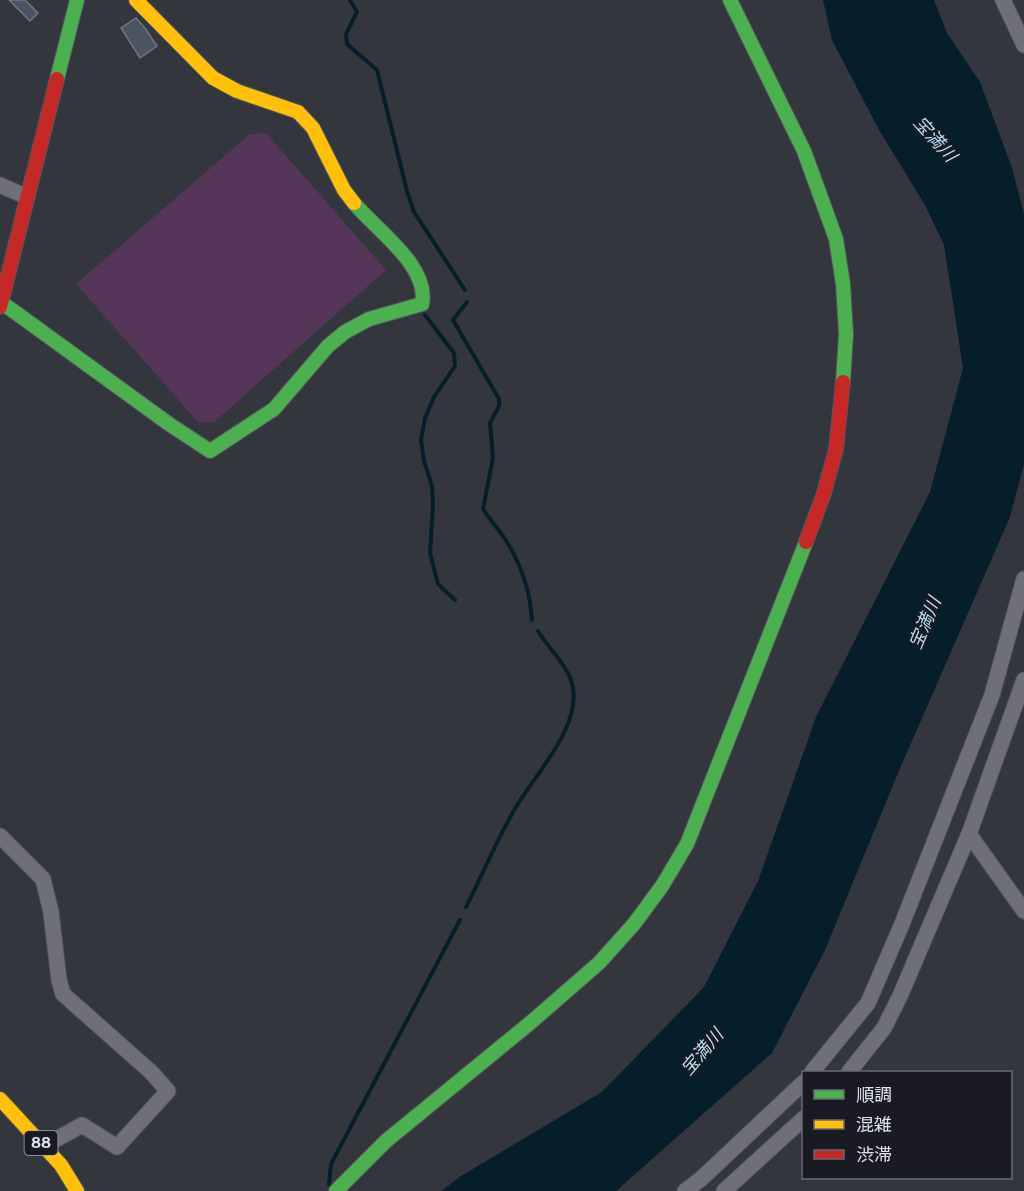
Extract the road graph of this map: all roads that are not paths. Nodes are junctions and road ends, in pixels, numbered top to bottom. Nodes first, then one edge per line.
1 (77, 0) edge
2 (136, 0) edge
3 (730, 0) edge
4 (1004, 0) edge
5 (1024, 45) edge
6 (0, 184) edge
7 (27, 197) junction
8 (1, 304) edge
9 (1024, 579) edge
10 (1024, 680) edge
11 (969, 834) junction
12 (0, 837) edge
13 (1024, 911) edge
14 (813, 1071) edge
15 (850, 1071) edge
16 (802, 1084) edge
17 (0, 1099) edge
18 (802, 1120) edge
19 (44, 1146) junction
20 (77, 1191) edge
21 (336, 1191) edge
22 (684, 1191) edge
23 (724, 1191) edge

1 - 7 street
2 - 8 street
3 - 21 street
4 - 5 street
6 - 7 street
7 - 8 street
9 - 14 street
10 - 11 street
11 - 13 street
11 - 15 street
12 - 19 street
16 - 22 street
17 - 19 street, 88
18 - 23 street
19 - 20 street, 88

